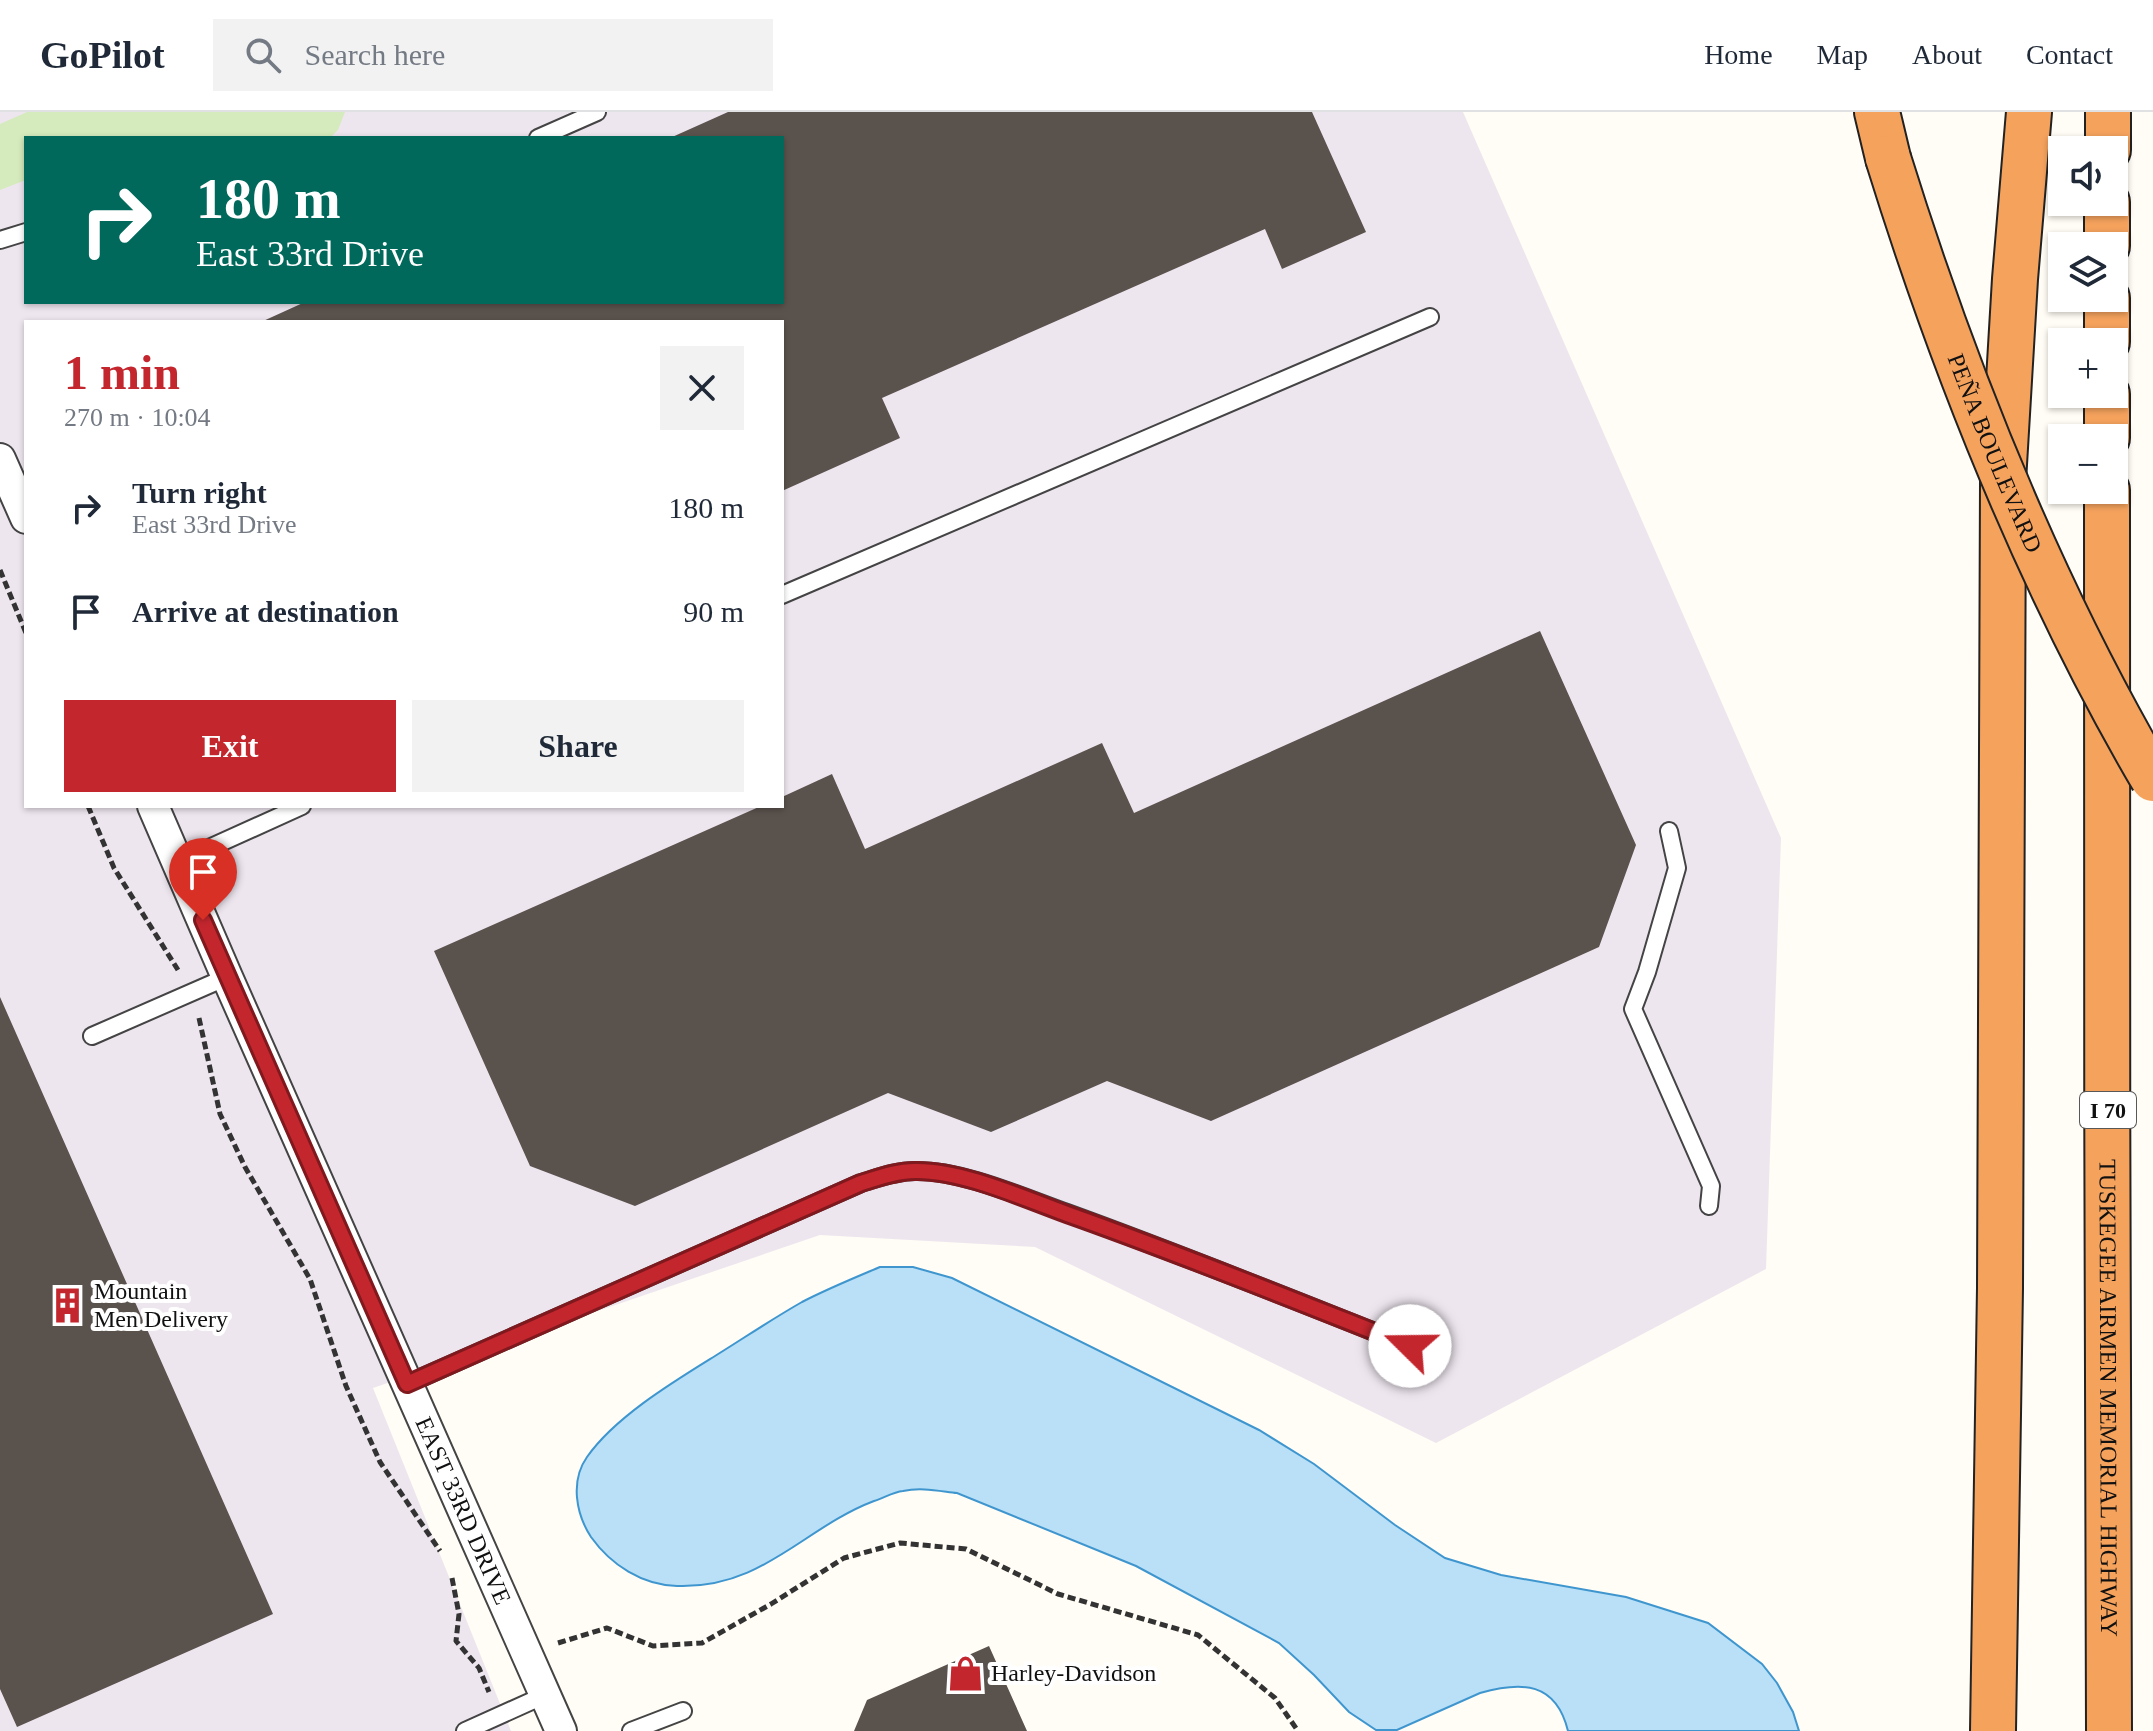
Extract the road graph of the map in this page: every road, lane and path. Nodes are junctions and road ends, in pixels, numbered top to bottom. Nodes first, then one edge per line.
1 (597, 112) edge
2 (1877, 112) edge
3 (2029, 112) edge
4 (2108, 112) edge
5 (543, 136) edge
6 (2108, 136) edge
7 (24, 233) edge
8 (0, 240) edge
9 (1430, 317) dead end
10 (0, 459) edge
11 (2107, 504) edge
12 (24, 513) edge
13 (0, 570) edge
14 (784, 594) edge
15 (24, 628) edge
16 (2153, 779) edge
17 (89, 808) edge
18 (154, 808) edge
19 (298, 808) edge
20 (1669, 831) dead end
21 (178, 862) junction
22 (227, 977) junction
23 (193, 992) junction
24 (92, 1036) dead end
25 (1709, 1206) dead end
26 (1410, 1346) dead end
27 (407, 1384) junction
28 (441, 1552) dead end
29 (452, 1576) dead end
30 (528, 1655) junction
31 (545, 1695) junction
32 (683, 1711) dead end
33 (499, 1716) junction
34 (465, 1731) edge
35 (561, 1731) edge
36 (631, 1731) edge
37 (1298, 1731) edge
38 (1993, 1731) edge
39 (2109, 1731) edge

1 - 5 lane
2 - 16 highway, PEÑA BOULEVARD, bridge
3 - 38 highway
4 - 6 highway
7 - 8 lane
9 - 14 lane
10 - 12 street
11 - 39 highway, TUSKEGEE AIRMEN MEMORIAL HIGHWAY / I 70
13 - 15 path
17 - 23 path
18 - 21 street, EAST 33RD DRIVE
19 - 21 lane
20 - 25 lane
21 - 22 street, EAST 33RD DRIVE
22 - 23 lane
22 - 27 street, EAST 33RD DRIVE
23 - 24 lane
23 - 28 path
26 - 27 lane
27 - 30 street, EAST 33RD DRIVE
29 - 33 path
30 - 31 street, EAST 33RD DRIVE
30 - 37 path
31 - 33 lane
31 - 35 street, EAST 33RD DRIVE
32 - 36 lane
33 - 34 lane

